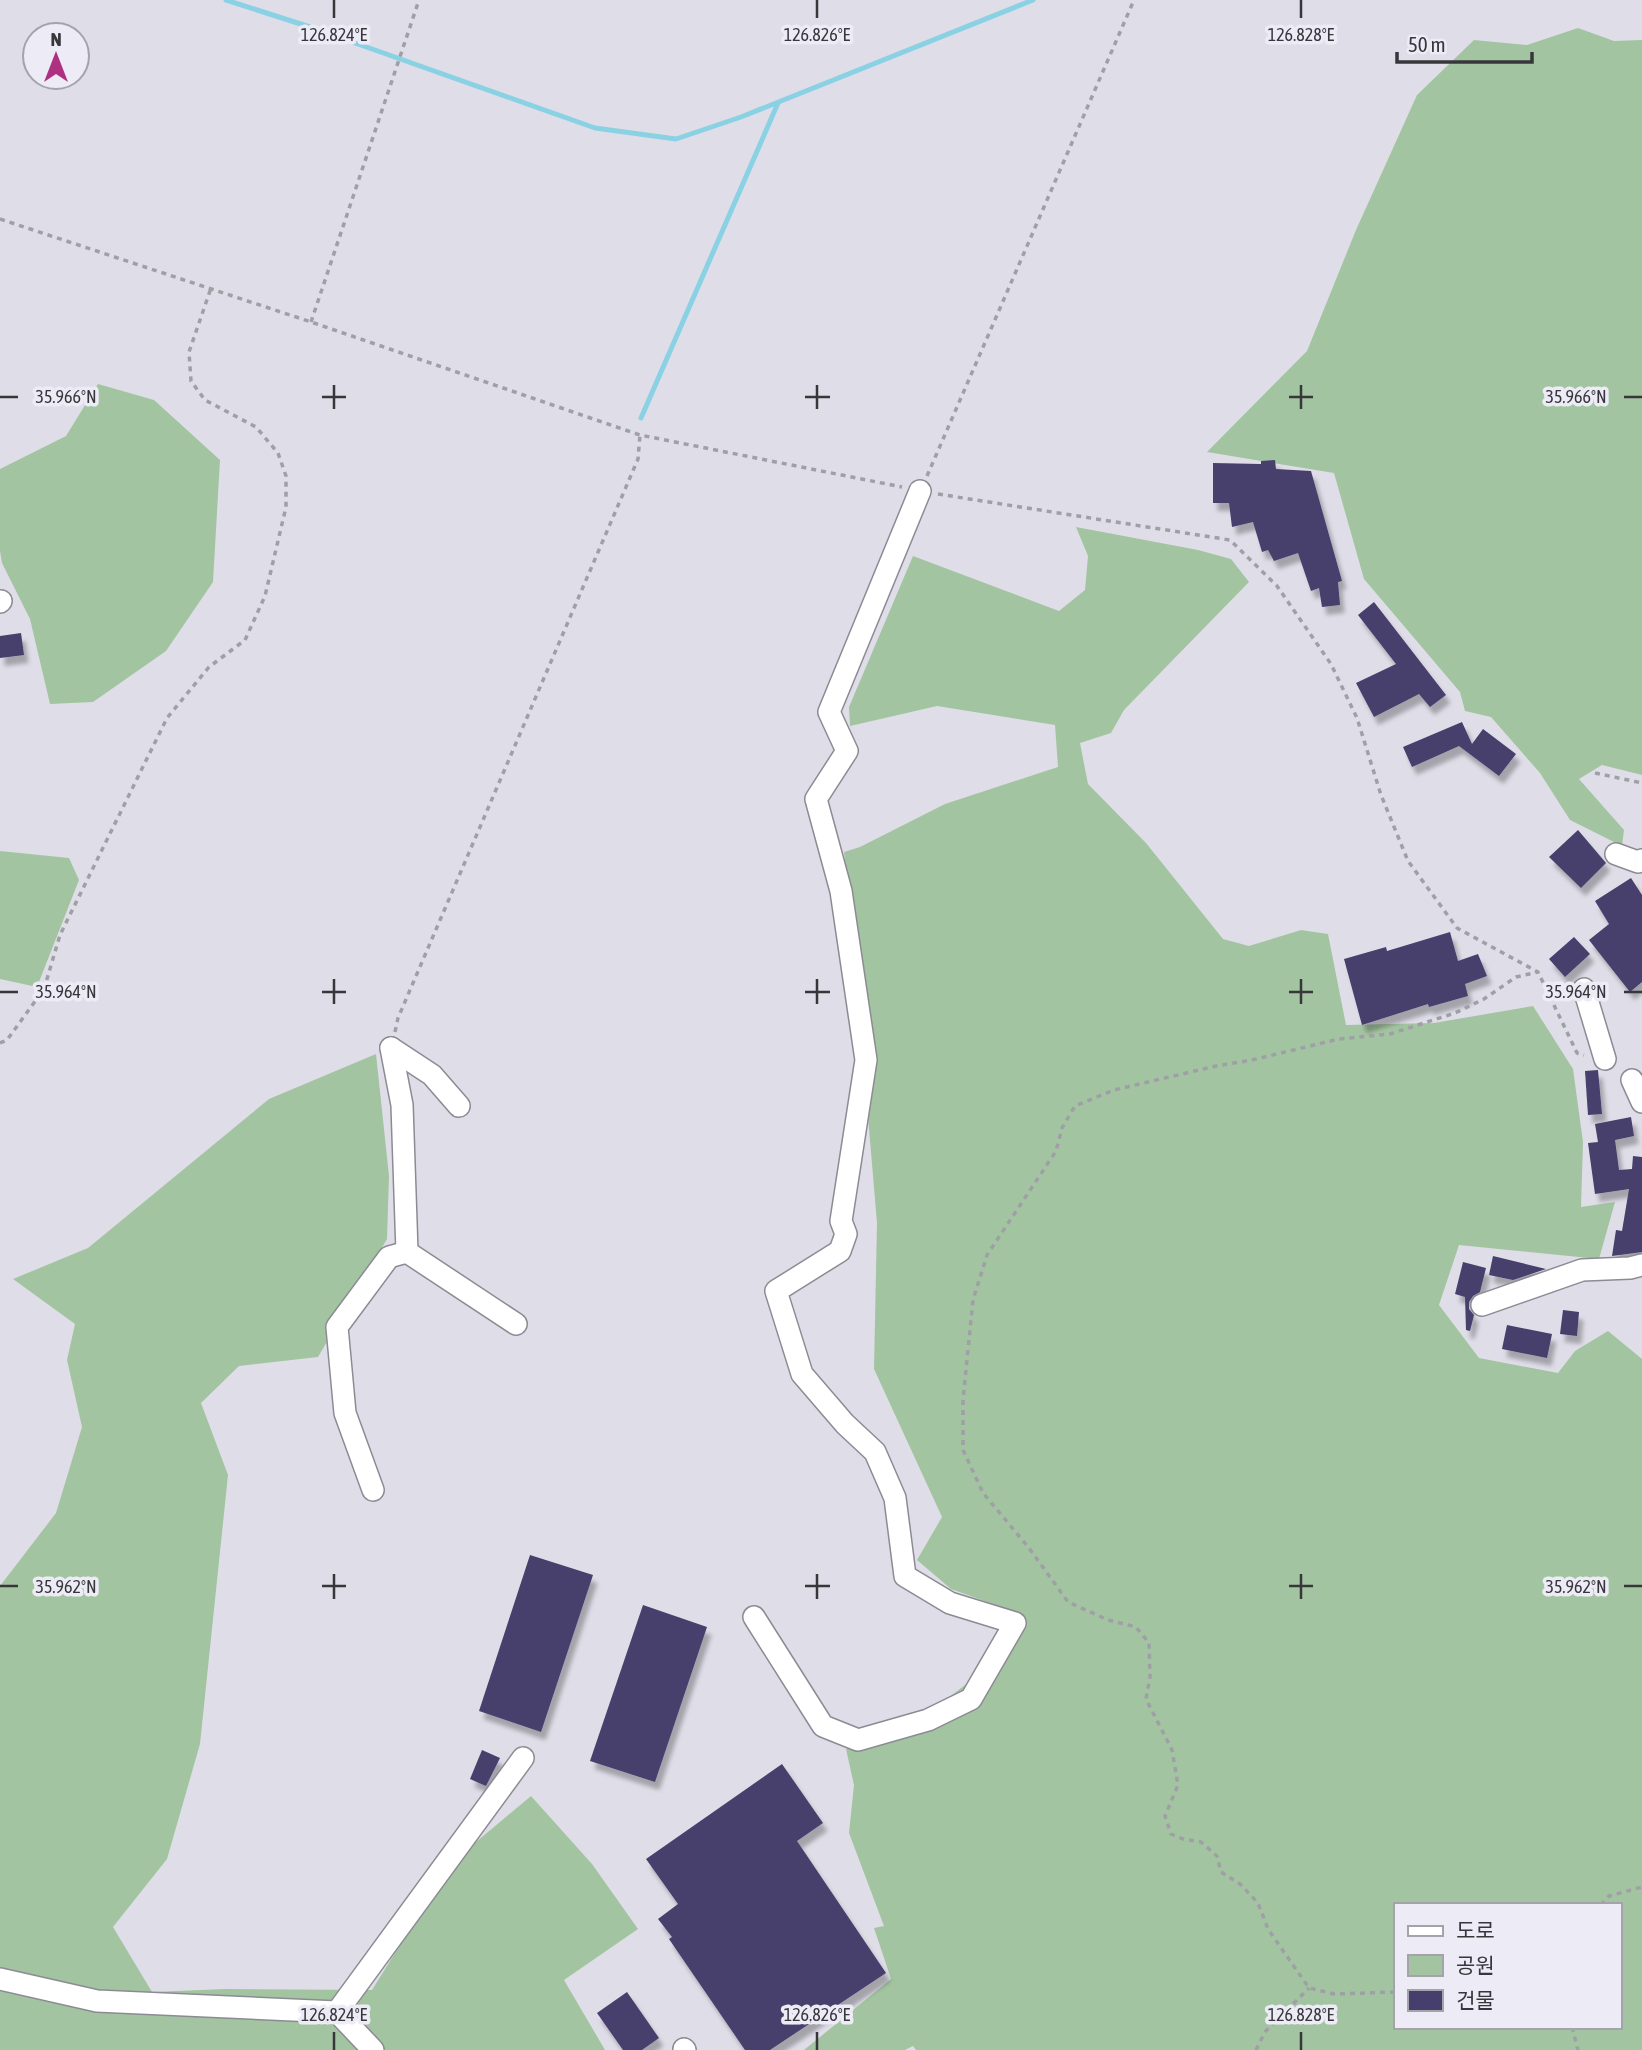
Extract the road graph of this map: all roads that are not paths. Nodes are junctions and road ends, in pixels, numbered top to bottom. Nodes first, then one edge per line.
1 (920, 491) road end
2 (1616, 854) dead end
3 (1642, 860) edge
4 (1584, 989) dead end
5 (1605, 1059) dead end
6 (1632, 1080) dead end
7 (1642, 1102) edge
8 (459, 1106) dead end
9 (407, 1252) junction
10 (1642, 1265) edge
11 (1482, 1305) dead end
12 (516, 1324) dead end
13 (373, 1490) dead end
14 (754, 1617) dead end
15 (523, 1758) dead end
16 (0, 1979) edge
17 (337, 2012) junction
18 (373, 2050) edge

1 - 14 lane
2 - 3 lane
4 - 5 lane
6 - 7 lane
8 - 9 lane
9 - 12 lane
9 - 13 lane
10 - 11 lane
15 - 17 lane
16 - 17 lane
17 - 18 lane

